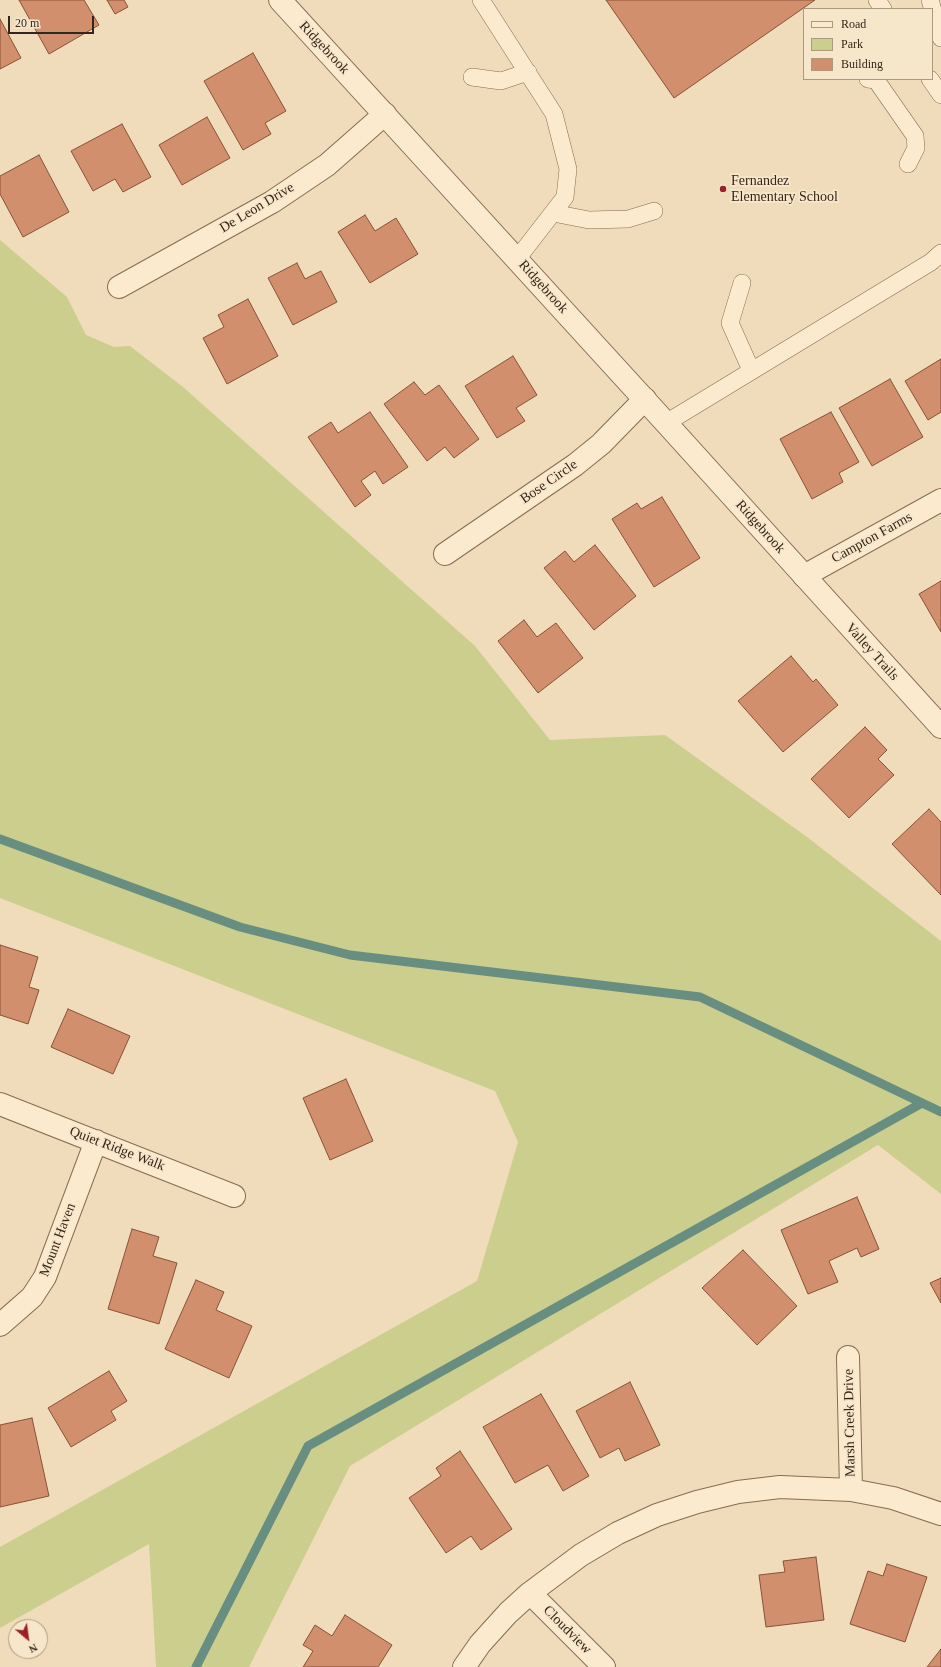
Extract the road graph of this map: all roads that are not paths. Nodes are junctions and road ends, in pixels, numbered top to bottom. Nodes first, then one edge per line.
1 (280, 0) edge
2 (481, 0) edge
3 (933, 10) edge
4 (941, 38) edge
5 (528, 72) junction
6 (472, 77) dead end
7 (876, 80) edge
8 (931, 80) edge
9 (941, 95) edge
10 (384, 114) junction
11 (908, 164) dead end
12 (654, 211) dead end
13 (553, 213) junction
14 (941, 253) edge
15 (517, 259) junction
16 (742, 283) dead end
17 (119, 287) dead end
18 (751, 370) junction
19 (644, 399) junction
20 (666, 423) junction
21 (941, 500) edge
22 (445, 554) dead end
23 (804, 576) junction
24 (941, 727) edge
25 (0, 1104) edge
26 (96, 1141) junction
27 (234, 1196) dead end
28 (0, 1325) edge
29 (848, 1357) dead end
30 (851, 1490) junction
31 (941, 1514) edge
32 (530, 1593) junction
33 (464, 1667) edge
34 (604, 1667) edge

1 - 10 street, Ridgebrook
2 - 5 lane
3 - 4 lane
5 - 6 lane
5 - 13 lane
7 - 11 lane
8 - 9 lane
10 - 15 street, Ridgebrook
10 - 17 street, De Leon Drive
12 - 13 lane
13 - 15 lane
14 - 18 lane
15 - 19 street, Ridgebrook
16 - 18 lane
18 - 20 lane
19 - 20 street, Ridgebrook
19 - 22 street, Bose Circle
20 - 23 street, Ridgebrook
21 - 23 street, Campton Farms
23 - 24 street, Valley Trails
25 - 26 street, Quiet Ridge Walk
26 - 27 street, Quiet Ridge Walk
26 - 28 street, Mount Haven
29 - 30 street, Marsh Creek Drive
30 - 31 street, Marsh Creek Drive
30 - 32 street, Marsh Creek Drive
32 - 33 street, Marsh Creek Drive
32 - 34 street, Cloudview

